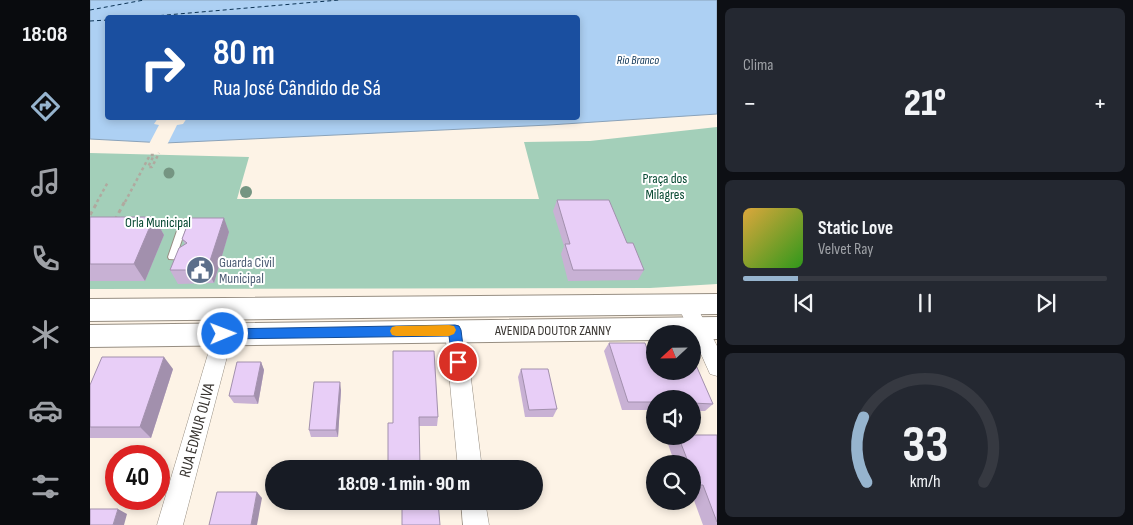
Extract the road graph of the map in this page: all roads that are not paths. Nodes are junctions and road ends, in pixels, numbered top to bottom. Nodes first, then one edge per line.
1 (184, 222) road end
2 (188, 256) edge
3 (686, 304) junction
4 (717, 304) edge
5 (231, 307) junction
6 (90, 310) edge
7 (707, 328) edge
8 (455, 330) junction
9 (223, 334) junction
10 (90, 336) edge
11 (717, 367) edge
12 (469, 460) edge
13 (474, 510) edge
14 (170, 525) edge
15 (476, 525) edge

1 - 2 lane
3 - 4 street, AVENIDA DOUTOR ZANNY
3 - 5 street, AVENIDA DOUTOR ZANNY
3 - 7 street
5 - 6 street, AVENIDA DOUTOR ZANNY
5 - 9 street, RUA EDMUR OLIVA
7 - 8 street, AVENIDA DOUTOR ZANNY
7 - 11 street
8 - 9 street, AVENIDA DOUTOR ZANNY
8 - 12 street
9 - 10 street, AVENIDA DOUTOR ZANNY
9 - 14 street, RUA EDMUR OLIVA
13 - 15 street

